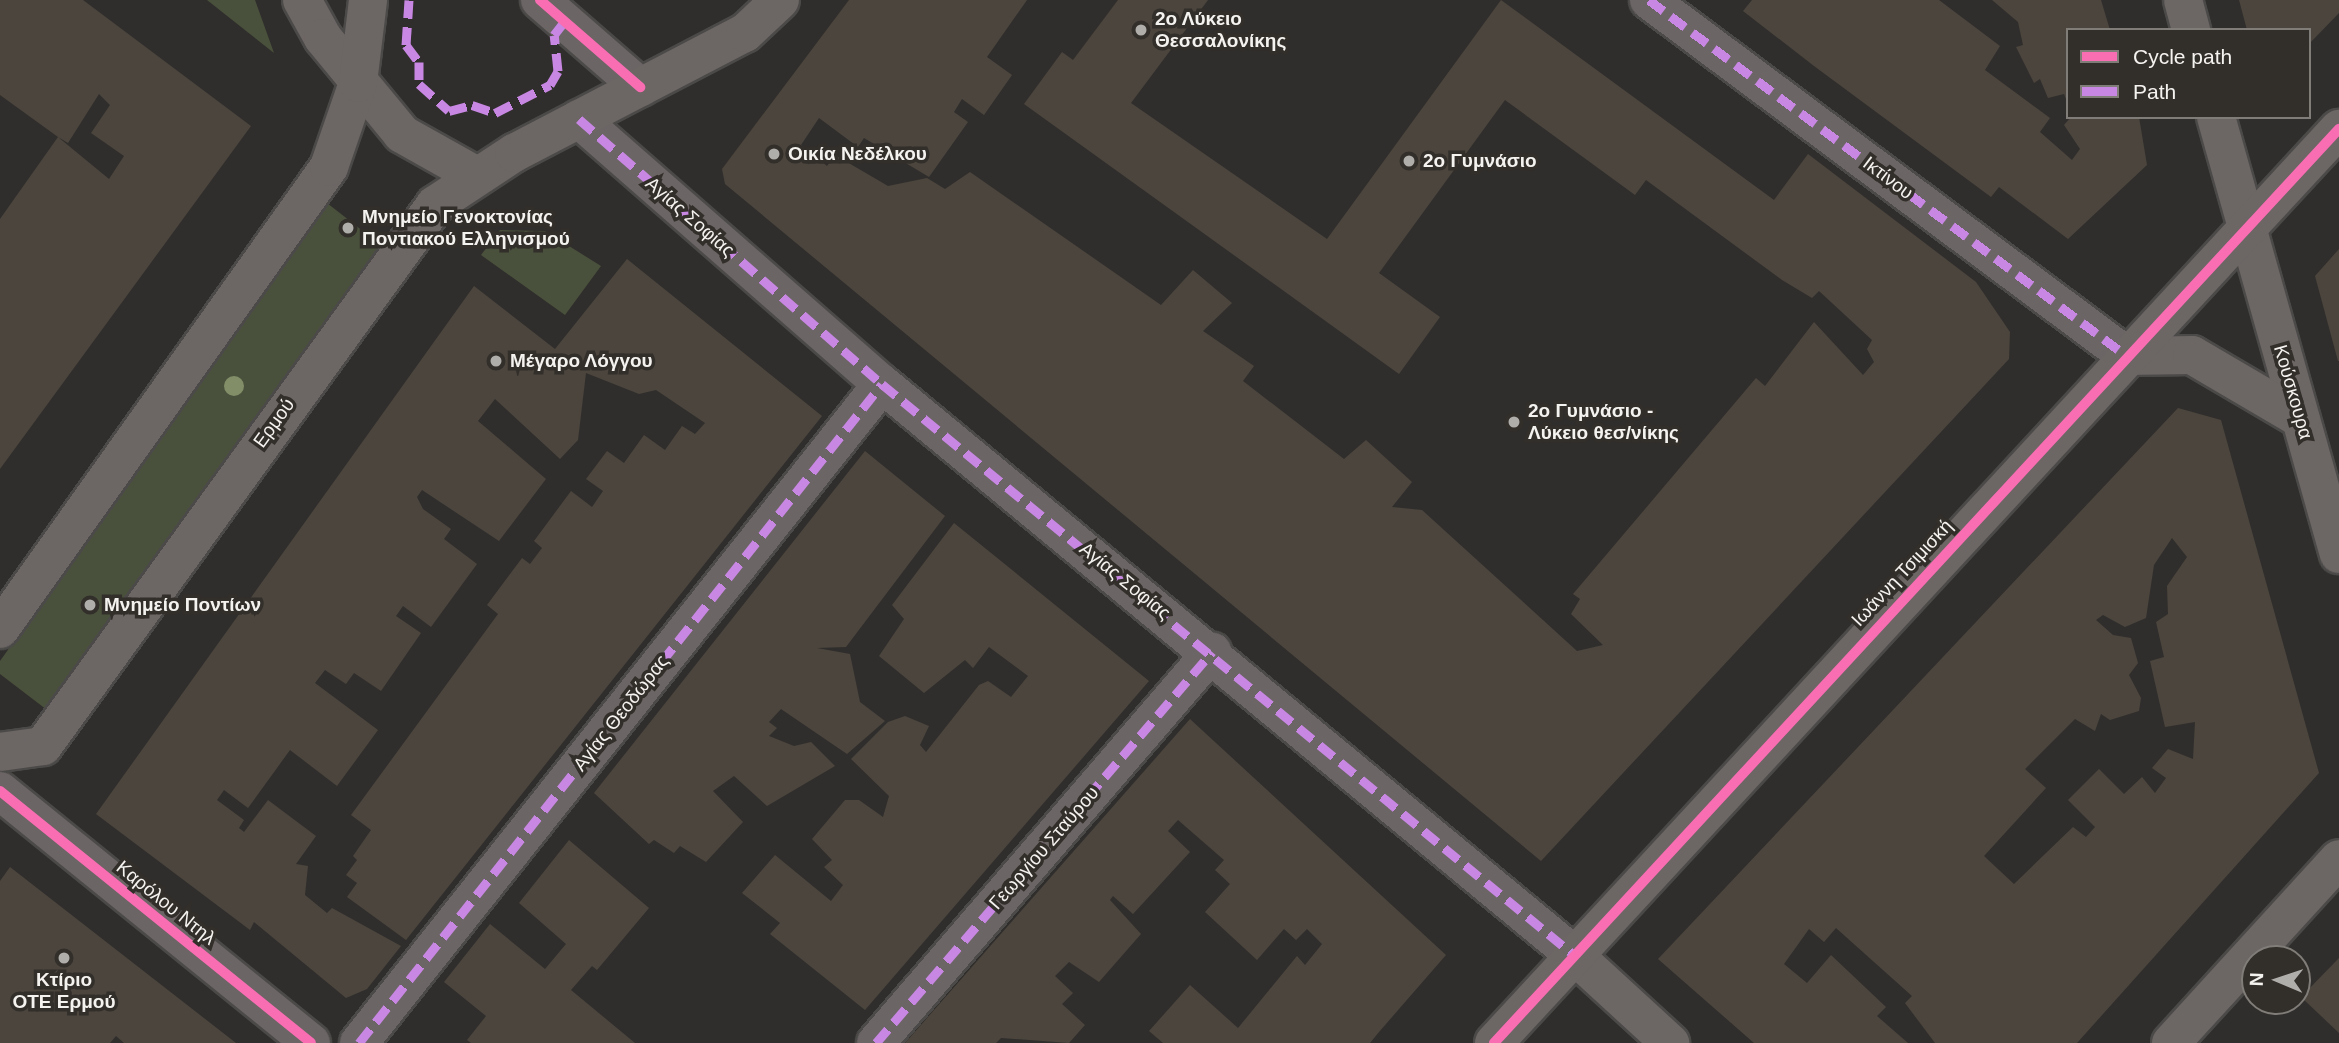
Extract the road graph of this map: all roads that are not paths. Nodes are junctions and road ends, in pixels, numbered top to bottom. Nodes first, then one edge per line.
1 (302, 0) edge
2 (368, 0) edge
3 (540, 0) edge
4 (780, 0) edge
5 (1648, 0) edge
6 (2183, 0) edge
7 (2191, 28) edge
8 (358, 83) junction
9 (640, 87) junction
10 (579, 119) junction
11 (2217, 119) edge
12 (2339, 129) edge
13 (475, 175) junction
14 (2248, 229) junction
15 (2127, 356) junction
16 (882, 384) junction
17 (2301, 419) junction
18 (2339, 554) edge
19 (0, 629) edge
20 (1212, 652) junction
21 (0, 752) edge
22 (0, 791) edge
23 (2339, 859) edge
24 (1573, 954) junction
25 (310, 1043) edge
26 (359, 1043) edge
27 (876, 1043) edge
28 (1494, 1043) edge
29 (1670, 1043) edge
30 (2171, 1043) edge

1 - 8 main road
2 - 8 main road
3 - 9 street
4 - 9 main road, Ερμού
5 - 15 street, Ικτίνου
6 - 7 main road
8 - 13 main road
8 - 19 main road
9 - 10 main road, Ερμού
10 - 13 main road, Ερμού
10 - 16 street, Αγίας Σοφίας
11 - 14 main road, Κούσκουρα
12 - 14 main road, Ιωάννη Τσιμισκή
13 - 21 main road, Ερμού
14 - 15 main road, Ιωάννη Τσιμισκή
14 - 17 main road, Κούσκουρα
15 - 17 main road
15 - 24 main road, Ιωάννη Τσιμισκή
16 - 20 street, Αγίας Σοφίας
16 - 26 street, Αγίας Θεοδώρας
17 - 18 main road, Κούσκουρα
20 - 24 street, Αγίας Σοφίας
20 - 27 street, Γεωργίου Σταύρου
22 - 25 street, Καρόλου Ντηλ
23 - 30 main road
24 - 28 main road, Ιωάννη Τσιμισκή
24 - 29 main road, Αγίας Σοφίας

